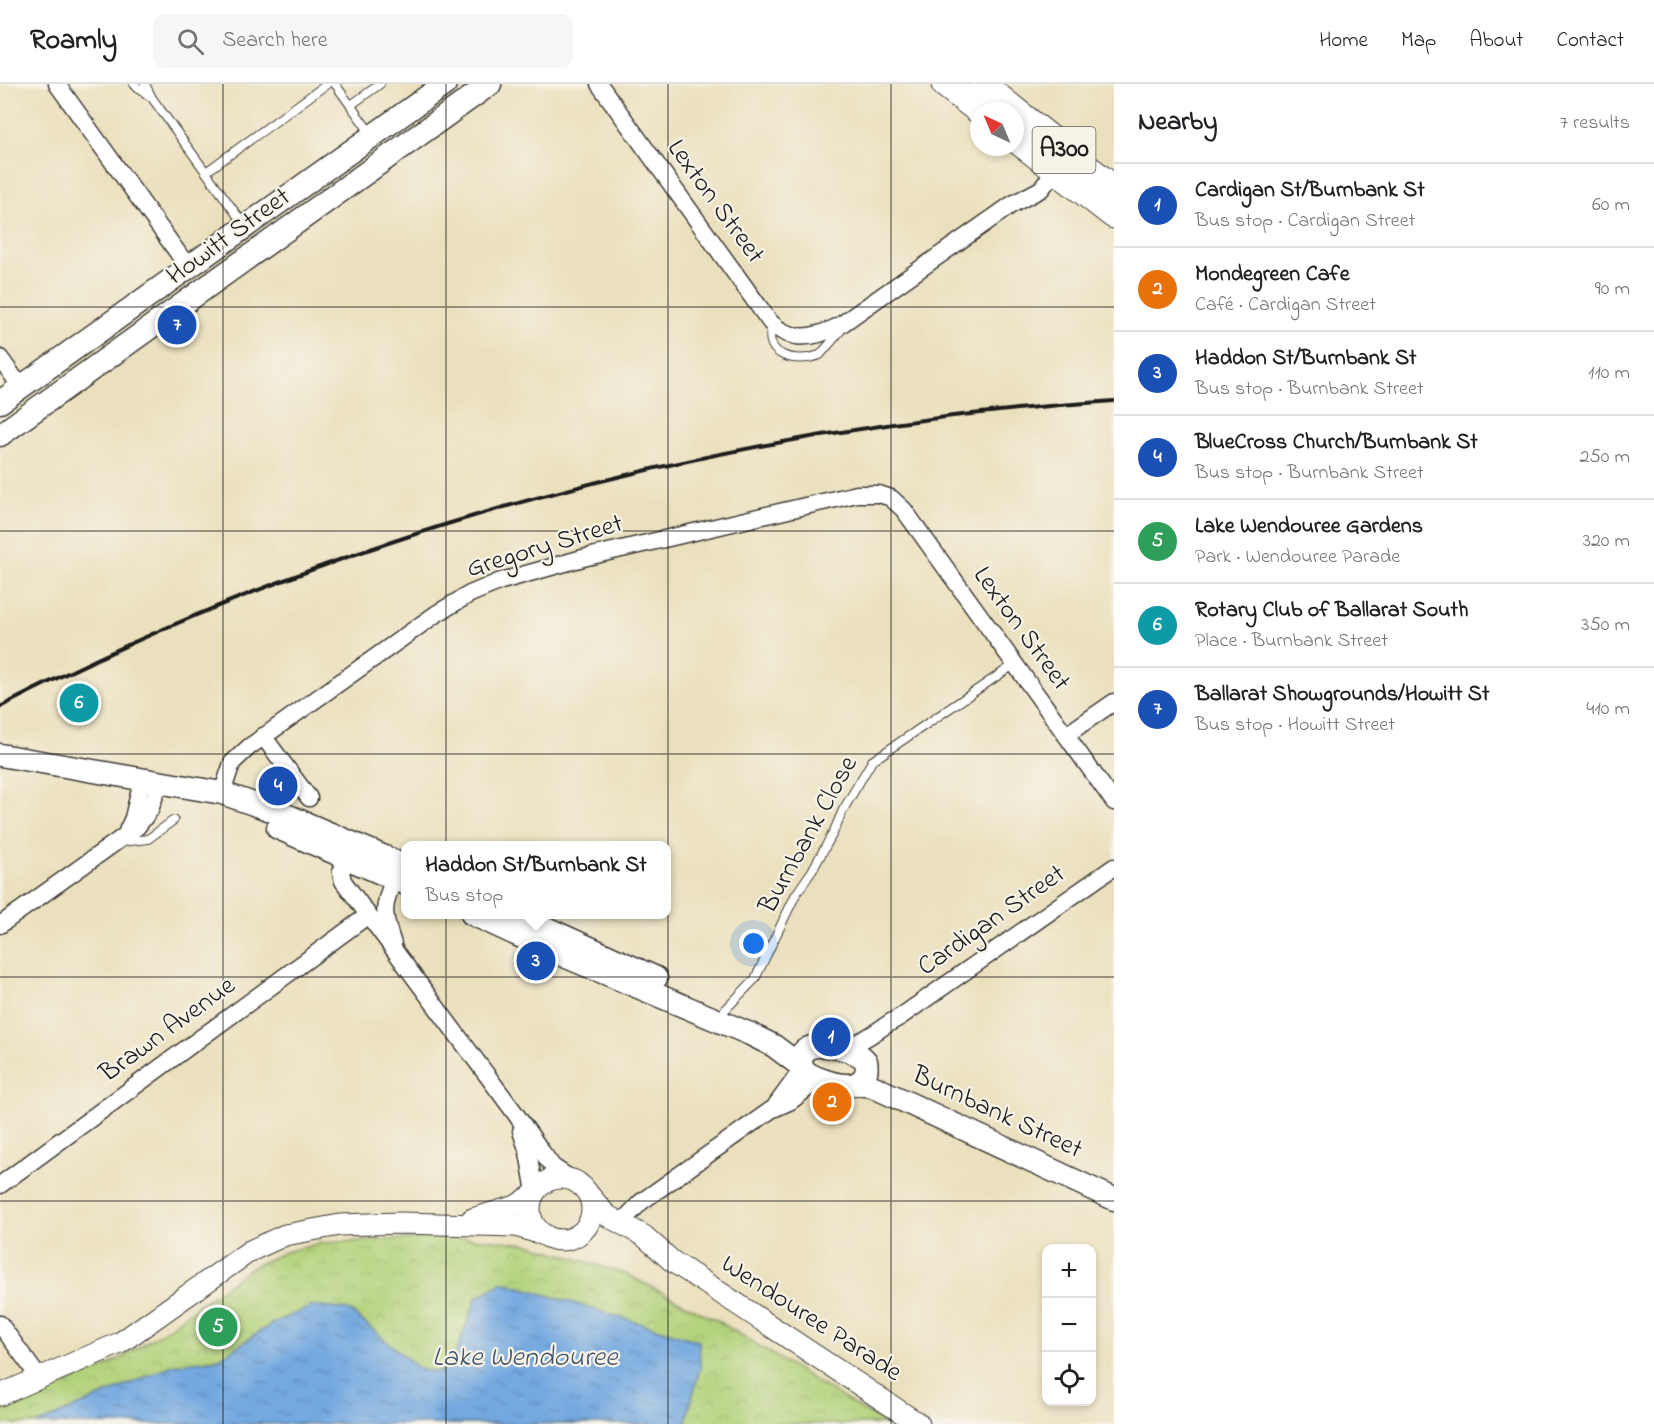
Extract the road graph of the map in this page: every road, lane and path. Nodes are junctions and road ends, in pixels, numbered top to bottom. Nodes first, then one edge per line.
1 (57, 84) edge
2 (134, 84) edge
3 (146, 84) edge
4 (327, 84) edge
5 (335, 84) edge
6 (380, 84) edge
7 (445, 84) edge
8 (490, 84) edge
9 (599, 84) edge
10 (945, 84) edge
11 (982, 84) edge
12 (152, 98) junction
13 (1004, 102) edge
14 (970, 103) edge
15 (351, 105) junction
16 (1024, 122) edge
17 (372, 135) junction
18 (1024, 143) edge
19 (1056, 161) junction
20 (206, 172) junction
21 (1114, 189) edge
22 (1114, 215) edge
23 (245, 226) junction
24 (188, 267) junction
25 (852, 317) junction
26 (773, 324) junction
27 (0, 358) edge
28 (21, 387) junction
29 (0, 402) edge
30 (0, 435) edge
31 (879, 494) joint
32 (1015, 664) junction
33 (1114, 702) edge
34 (1066, 735) junction
35 (263, 736) junction
36 (0, 755) edge
37 (151, 782) junction
38 (222, 793) junction
39 (309, 798) dead end
40 (1114, 802) edge
41 (174, 820) dead end
42 (116, 843) junction
43 (354, 852) junction
44 (1114, 867) edge
45 (401, 873) edge
46 (401, 874) edge
47 (367, 916) junction
48 (481, 919) edge
49 (524, 919) edge
50 (0, 925) edge
51 (399, 956) junction
52 (725, 1010) junction
53 (900, 1017) junction
54 (827, 1046) junction
55 (867, 1061) junction
56 (802, 1067) junction
57 (828, 1081) junction
58 (855, 1084) junction
59 (771, 1110) junction
60 (515, 1113) junction
61 (571, 1179) junction
62 (1114, 1183) edge
63 (0, 1185) edge
64 (534, 1194) junction
65 (590, 1196) junction
66 (1114, 1199) edge
67 (621, 1222) junction
68 (454, 1225) junction
69 (545, 1235) junction
70 (576, 1236) junction
71 (672, 1261) junction
72 (0, 1324) edge
73 (40, 1378) junction
74 (0, 1395) edge
75 (919, 1424) edge

1 - 24 street
2 - 12 lane
3 - 12 lane
4 - 20 lane
5 - 15 lane
6 - 15 lane
7 - 17 main road, Howitt Street
8 - 30 main road, Howitt Street
9 - 26 street, Lexton Street
10 - 14 highway
11 - 13 highway, A300
12 - 20 lane
15 - 17 lane
16 - 19 highway, A300
17 - 23 main road, Howitt Street
18 - 19 highway, A300
19 - 21 highway, A300
19 - 22 highway, A300
19 - 25 street
20 - 23 lane
23 - 24 main road, Howitt Street
24 - 28 main road, Howitt Street
25 - 26 street, Lexton Street
25 - 26 lane
27 - 28 street
28 - 29 main road, Howitt Street
31 - 32 street, Lexton Street
31 - 35 street, Gregory Street
32 - 34 street, Lexton Street
32 - 52 lane, Burnbank Close
33 - 34 street
34 - 40 street, Lexton Street
35 - 38 street, Gregory Street
35 - 39 street
36 - 37 main road
37 - 38 main road
37 - 42 street
37 - 43 main road
38 - 43 main road
41 - 42 lane
42 - 50 street
43 - 45 main road
43 - 47 street
44 - 53 street, Cardigan Street
46 - 51 street
47 - 51 street
47 - 63 street, Brawn Avenue
48 - 56 main road
49 - 52 main road
51 - 60 street
52 - 54 main road
53 - 54 street, Cardigan Street
53 - 55 street, Cardigan Street
54 - 55 main road, Burnbank Street
54 - 56 main road
55 - 58 main road
55 - 62 main road, Burnbank Street
56 - 57 main road
56 - 59 street
57 - 58 main road, Burnbank Street
57 - 59 street
58 - 66 main road, Burnbank Street
59 - 67 street
60 - 61 street
60 - 64 street
61 - 64 street
61 - 65 street
64 - 68 street
64 - 69 street
65 - 67 street, Wendouree Parade
65 - 70 street
67 - 71 street, Wendouree Parade
68 - 69 street
68 - 73 street
69 - 70 street
70 - 71 street, Wendouree Parade
71 - 75 street, Wendouree Parade
72 - 73 street
73 - 74 street

